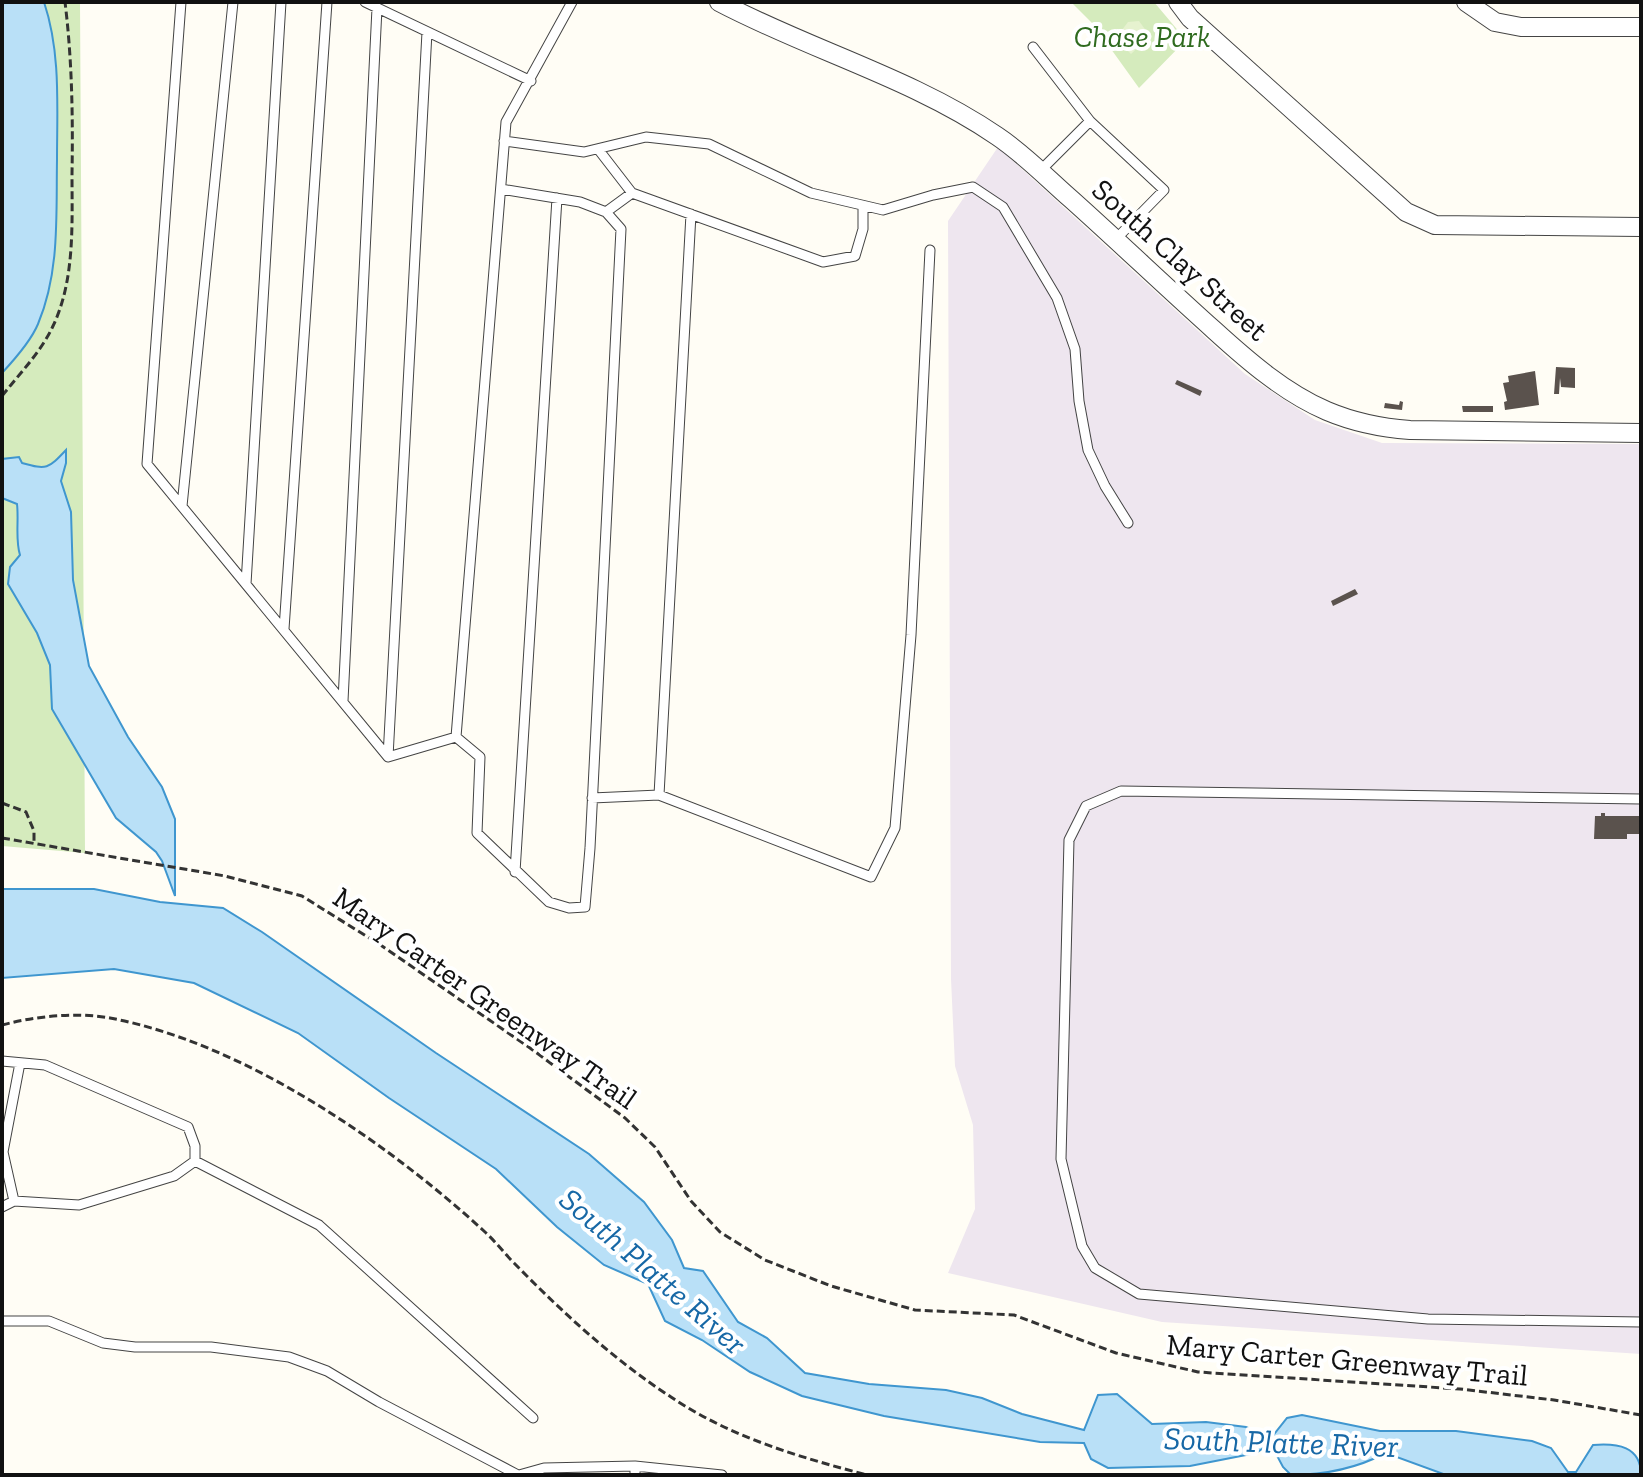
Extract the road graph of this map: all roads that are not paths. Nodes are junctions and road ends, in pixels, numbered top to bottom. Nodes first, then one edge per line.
1 (181, 2) edge
2 (233, 2) edge
3 (281, 2) edge
4 (327, 2) edge
5 (365, 2) edge
6 (572, 2) edge
7 (719, 2) edge
8 (1178, 2) edge
9 (1466, 2) edge
10 (377, 8) junction
11 (1641, 27) edge
12 (427, 32) junction
13 (1033, 47) dead end
14 (531, 81) junction
15 (1090, 121) junction
16 (504, 141) junction
17 (598, 149) junction
18 (1040, 171) junction
19 (501, 189) junction
20 (632, 193) junction
21 (557, 198) junction
22 (863, 206) junction
23 (606, 212) junction
24 (691, 214) junction
25 (1641, 227) edge
26 (1116, 239) junction
27 (930, 250) dead end
28 (1641, 433) edge
29 (182, 506) junction
30 (1128, 523) dead end
31 (246, 584) junction
32 (284, 630) junction
33 (343, 701) junction
34 (456, 737) junction
35 (388, 757) junction
36 (659, 795) junction
37 (592, 798) junction
38 (1641, 799) edge
39 (515, 872) junction
40 (2, 1061) edge
41 (20, 1063) junction
42 (195, 1161) junction
43 (14, 1201) junction
44 (2, 1207) edge
45 (2, 1321) edge
46 (1641, 1322) edge
47 (533, 1418) dead end
48 (635, 1470) edge
49 (518, 1475) edge
50 (722, 1475) edge

1 - 29 lane
2 - 29 lane
3 - 31 lane
4 - 32 lane
5 - 10 lane
6 - 14 lane
7 - 18 street, South Clay Street
8 - 25 street
9 - 11 street
10 - 12 lane
10 - 33 lane
12 - 14 lane
12 - 35 lane
13 - 15 lane
14 - 16 lane
15 - 18 lane
15 - 26 lane
16 - 17 lane
16 - 19 lane
17 - 20 lane
17 - 22 lane
18 - 26 street, South Clay Street
19 - 21 lane
19 - 34 lane
20 - 23 lane
20 - 24 lane
21 - 23 lane
21 - 39 lane
22 - 24 lane
22 - 30 lane
23 - 37 lane
24 - 36 lane
26 - 28 street, South Clay Street
27 - 36 lane
29 - 31 lane
31 - 32 lane
32 - 33 lane
33 - 35 lane
34 - 35 lane
34 - 39 lane
36 - 37 lane
37 - 39 lane
38 - 46 lane
40 - 41 lane
41 - 42 lane
41 - 43 lane
42 - 43 lane
42 - 47 lane
43 - 44 lane
45 - 49 lane
48 - 49 lane
48 - 50 lane

